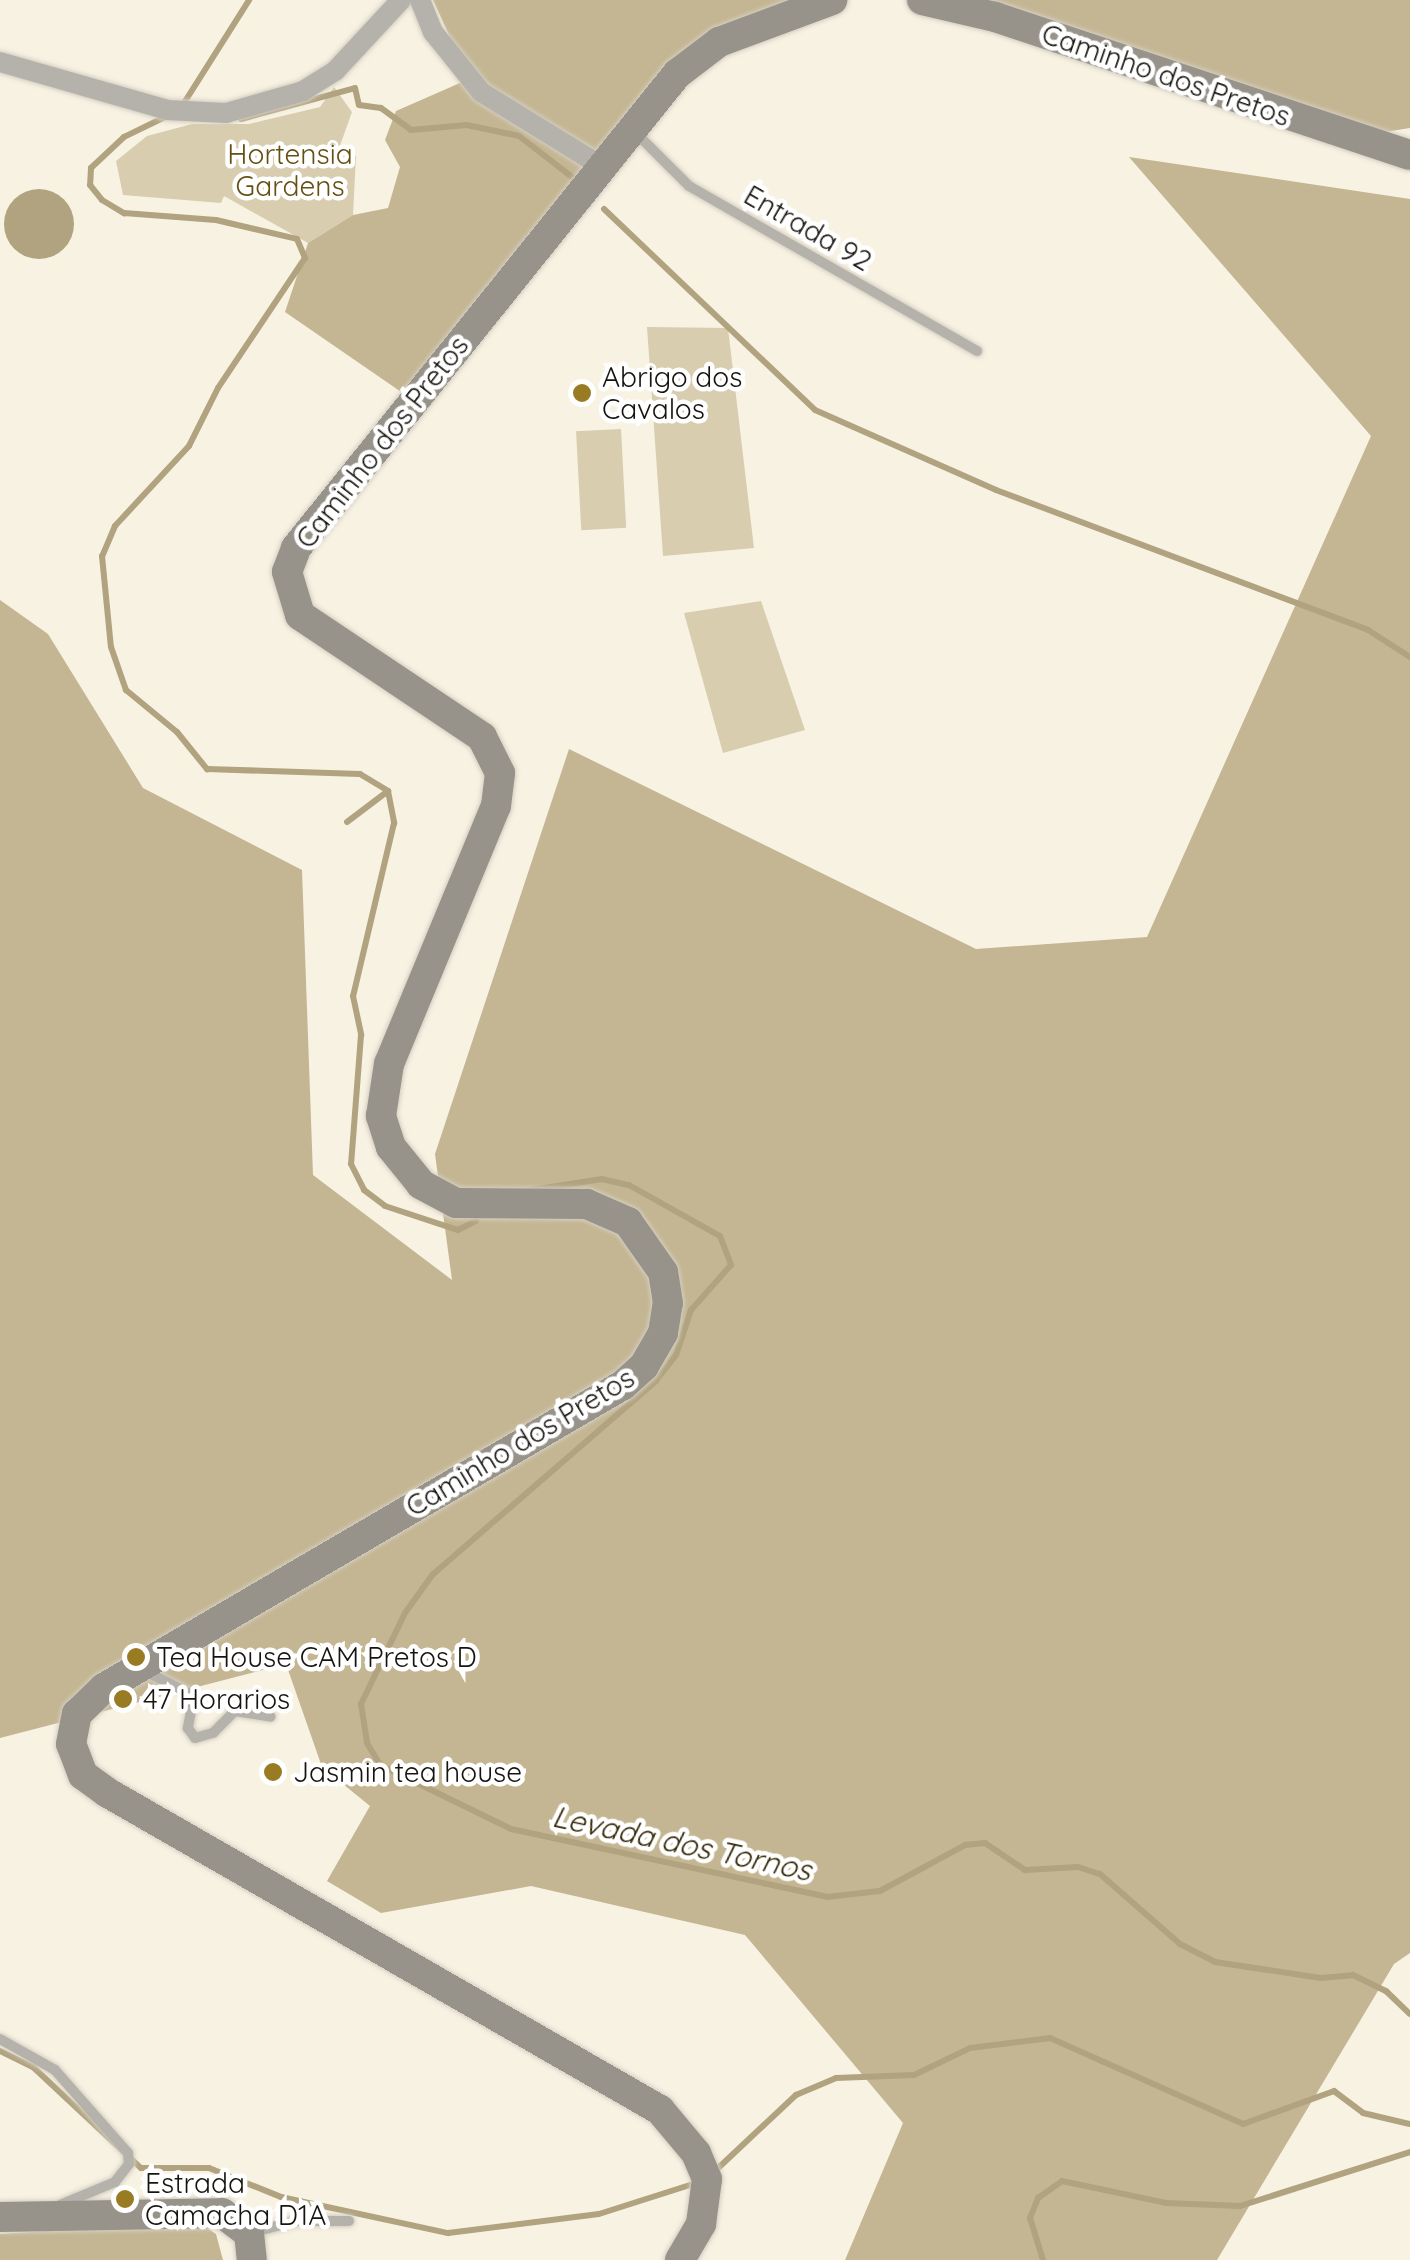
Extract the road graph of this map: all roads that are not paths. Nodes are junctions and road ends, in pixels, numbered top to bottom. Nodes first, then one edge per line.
1 (402, 0) edge
2 (420, 0) edge
3 (832, 0) edge
4 (922, 0) edge
5 (0, 62) edge
6 (630, 128) junction
7 (1410, 155) edge
8 (601, 166) junction
9 (977, 351) dead end
10 (138, 1668) junction
11 (271, 1717) dead end
12 (0, 2039) edge
13 (36, 2216) junction
14 (0, 2217) edge
15 (349, 2221) dead end
16 (250, 2246) edge
17 (680, 2260) edge

1 - 5 street
2 - 8 street
3 - 6 main road, Caminho dos Pretos
4 - 7 main road, Caminho dos Pretos
6 - 8 main road, Caminho dos Pretos
6 - 9 lane, Entrada 92
8 - 10 main road, Caminho dos Pretos
10 - 11 lane
10 - 17 main road, Caminho dos Pretos
12 - 13 lane
13 - 14 main road
13 - 16 main road
15 - 16 lane

